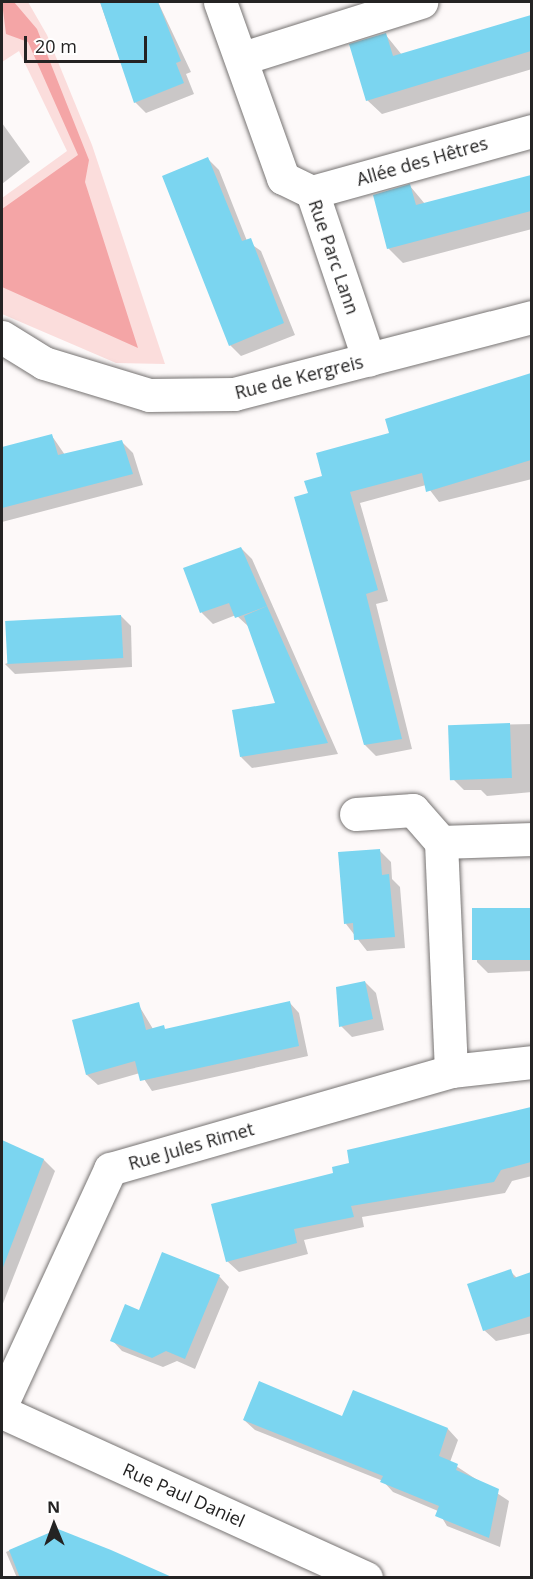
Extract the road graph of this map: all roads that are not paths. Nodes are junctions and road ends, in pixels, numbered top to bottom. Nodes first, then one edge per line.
1 (220, 2) edge
2 (422, 2) edge
3 (243, 58) junction
4 (531, 130) edge
5 (312, 192) junction
6 (531, 317) edge
7 (2, 337) edge
8 (369, 360) junction
9 (356, 814) dead end
10 (531, 839) edge
11 (441, 842) junction
12 (531, 1062) edge
13 (451, 1071) junction
14 (2, 1403) edge
15 (2, 1412) edge
16 (366, 1578) edge

1 - 3 street, Rue Parc Lann
2 - 3 street
3 - 5 street, Rue Parc Lann
4 - 5 street, Allée des Hêtres
5 - 8 street, Rue Parc Lann
6 - 8 street, Rue de Kergreis
7 - 8 street, Rue de Kergreis
9 - 11 street
10 - 11 street
11 - 13 street
12 - 13 street, Rue Jules Rimet
13 - 14 street, Rue Jules Rimet
15 - 16 street, Rue Paul Daniel

